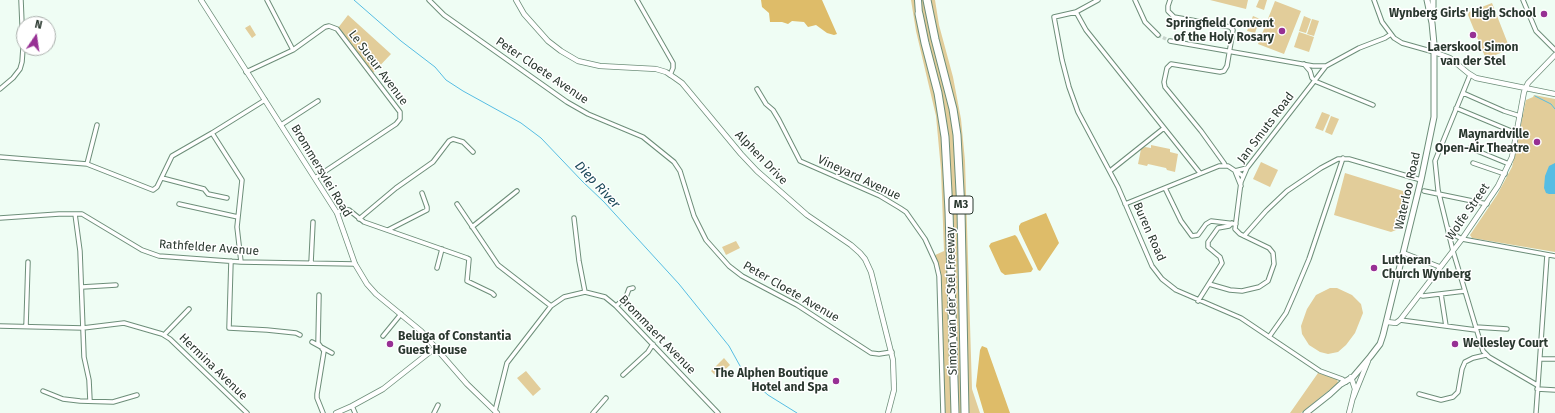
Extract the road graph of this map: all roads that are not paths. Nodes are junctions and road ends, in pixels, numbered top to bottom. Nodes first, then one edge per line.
1 (21, 0) edge
2 (201, 0) edge
3 (267, 0) edge
4 (429, 0) edge
5 (516, 0) edge
6 (637, 0) edge
7 (918, 0) edge
8 (927, 0) edge
9 (1098, 0) edge
10 (1135, 0) edge
11 (1170, 0) edge
12 (1374, 0) edge
13 (1427, 0) edge
14 (1433, 0) edge
15 (1523, 0) edge
16 (1076, 12) junction
17 (920, 14) joint
18 (1432, 23) junction
19 (1391, 34) junction
20 (1158, 35) tunnel mouth
21 (1170, 41) tunnel mouth
22 (293, 50) junction
23 (1555, 50) edge
24 (1230, 51) junction
25 (1434, 52) junction
26 (1555, 55) edge
27 (1303, 64) junction
28 (1326, 66) junction
29 (246, 72) junction
30 (670, 75) junction
31 (1470, 75) junction
32 (1314, 80) junction
33 (1526, 88) junction
34 (0, 89) edge
35 (757, 89) dead end
36 (1463, 93) junction
37 (1555, 94) edge
38 (264, 100) junction
39 (318, 101) dead end
40 (1373, 105) dead end
41 (1456, 108) junction
42 (1520, 116) junction
43 (97, 125) dead end
44 (281, 125) junction
45 (1164, 128) junction
46 (212, 133) junction
47 (1516, 133) junction
48 (1470, 148) dead end
49 (473, 152) dead end
50 (0, 157) edge
51 (1343, 158) junction
52 (1473, 163) dead end
53 (87, 164) junction
54 (1509, 164) junction
55 (1225, 165) junction
56 (1246, 168) junction
57 (1110, 171) junction
58 (1235, 171) junction
59 (1200, 173) junction
60 (1505, 174) junction
61 (1243, 176) junction
62 (162, 178) junction
63 (315, 178) junction
64 (1421, 180) junction
65 (1241, 186) junction
66 (1165, 188) junction
67 (517, 191) dead end
68 (1424, 191) dead end
69 (422, 192) dead end
70 (1439, 194) junction
71 (227, 198) dead end
72 (179, 204) dead end
73 (457, 204) dead end
74 (1125, 204) junction
75 (1487, 204) junction
76 (337, 213) junction
77 (75, 214) junction
78 (238, 217) junction
79 (0, 218) edge
80 (574, 218) dead end
81 (359, 219) junction
82 (314, 222) dead end
83 (1234, 223) junction
84 (472, 227) junction
85 (388, 230) junction
86 (1450, 234) junction
87 (1244, 236) junction
88 (1462, 239) junction
89 (442, 250) junction
90 (1453, 251) junction
91 (1404, 253) junction
92 (1547, 255) junction
93 (1555, 256) edge
94 (231, 261) junction
95 (28, 262) dead end
96 (241, 262) junction
97 (310, 263) junction
98 (355, 264) junction
99 (1440, 267) junction
100 (437, 268) dead end
101 (1209, 284) junction
102 (116, 285) dead end
103 (82, 287) junction
104 (633, 288) dead end
105 (1465, 291) junction
106 (585, 292) junction
107 (1441, 294) junction
108 (319, 295) dead end
109 (494, 295) dead end
110 (1419, 295) junction
111 (1198, 300) junction
112 (551, 306) junction
113 (616, 306) junction
114 (189, 309) dead end
115 (401, 314) junction
116 (1400, 320) junction
117 (1387, 322) junction
118 (0, 326) edge
119 (26, 326) junction
120 (1446, 326) junction
121 (84, 328) junction
122 (1476, 328) junction
123 (1507, 329) dead end
124 (164, 335) junction
125 (300, 335) dead end
126 (384, 336) dead end
127 (1269, 337) junction
128 (312, 342) dead end
129 (655, 346) junction
130 (321, 347) junction
131 (435, 348) junction
132 (892, 352) junction
133 (332, 353) dead end
134 (1486, 355) junction
135 (1370, 357) junction
136 (1540, 359) junction
137 (1555, 359) edge
138 (623, 375) dead end
139 (1348, 379) junction
140 (1537, 387) junction
141 (1555, 390) edge
142 (43, 391) dead end
143 (1419, 394) dead end
144 (137, 395) dead end
145 (606, 398) dead end
146 (1353, 398) junction
147 (90, 401) junction
148 (438, 405) dead end
149 (352, 406) junction
150 (496, 412) edge
151 (247, 413) edge
152 (323, 413) edge
153 (336, 413) edge
154 (355, 413) edge
155 (434, 413) edge
156 (593, 413) edge
157 (718, 413) edge
158 (888, 413) edge
159 (943, 413) edge
160 (954, 413) edge
161 (965, 413) edge
162 (1306, 413) edge
163 (1349, 413) edge
164 (1536, 413) edge

1 - 34 street
2 - 29 street, Brommersvlei Road
3 - 22 street
4 - 132 street, Peter Cloete Avenue
5 - 30 street, Alphen Drive
6 - 30 street
7 - 17 highway, Simon van der Stel Freeway / M3
8 - 161 highway, Simon van der Stel Freeway / M3
9 - 16 street
10 - 20 street
11 - 24 street
12 - 19 street
13 - 18 main road, Waterloo Road
14 - 18 main road, Waterloo Road
15 - 23 street
16 - 45 street
16 - 57 street, Buren Road
17 - 160 highway, Simon van der Stel Freeway / M3
18 - 25 main road, Waterloo Road
19 - 25 street
19 - 28 street, Jan Smuts Road
21 - 24 street
22 - 29 street, Le Sueur Avenue
22 - 63 street, Le Sueur Avenue
24 - 27 street
24 - 55 street
25 - 31 street
25 - 64 main road, Waterloo Road
26 - 33 street
27 - 28 street
27 - 32 street
28 - 32 street, Jan Smuts Road
29 - 38 street, Brommersvlei Road
30 - 132 street, Alphen Drive
31 - 33 street
31 - 36 street
32 - 40 street
32 - 56 street, Jan Smuts Road
33 - 37 street
33 - 42 street, Wolfe Street
35 - 159 street, Vineyard Avenue
36 - 41 street
36 - 42 street
38 - 44 street, Brommersvlei Road
38 - 46 street
39 - 44 street
41 - 47 street
41 - 70 street
42 - 47 street, Wolfe Street
43 - 53 street
44 - 63 street, Brommersvlei Road
45 - 57 street
45 - 59 street
46 - 62 street
46 - 78 street
47 - 54 street, Wolfe Street
48 - 54 street
49 - 81 street
50 - 53 street
51 - 64 street
51 - 87 street
51 - 127 street
52 - 60 street
53 - 62 street
54 - 60 street, Wolfe Street
55 - 58 street
55 - 59 street
56 - 58 street
56 - 61 street, Jan Smuts Road
57 - 74 street, Buren Road
58 - 61 street
58 - 65 street
59 - 66 street
60 - 75 street, Wolfe Street
61 - 65 street, Jan Smuts Road
62 - 71 street
63 - 76 street, Brommersvlei Road
64 - 91 main road, Waterloo Road
65 - 83 street, Jan Smuts Road
66 - 74 street
66 - 83 street
67 - 84 street
68 - 70 street
69 - 85 street
70 - 75 street
70 - 86 street
72 - 78 street
73 - 84 street
74 - 111 street, Buren Road
75 - 88 street, Wolfe Street
76 - 81 street
76 - 98 street, Brommersvlei Road
77 - 79 street, Rathfelder Avenue
77 - 94 street, Rathfelder Avenue
77 - 103 street
78 - 96 street
80 - 106 street
81 - 85 street
82 - 97 street
83 - 87 street
83 - 101 street
84 - 112 street
85 - 89 street
86 - 88 street
86 - 90 street
87 - 101 street
88 - 90 street, Wolfe Street
88 - 92 street
89 - 100 street
89 - 109 street
90 - 99 street, Wolfe Street
90 - 105 street
91 - 99 street
91 - 117 main road, Waterloo Road
92 - 93 street
92 - 136 street
94 - 96 street, Rathfelder Avenue
94 - 125 street
95 - 119 street
96 - 97 street, Rathfelder Avenue
97 - 98 street, Rathfelder Avenue
98 - 115 street, Brommersvlei Road
99 - 110 street, Wolfe Street
101 - 111 street
102 - 103 street
103 - 121 street
104 - 113 street
105 - 107 street
105 - 122 street
106 - 112 street, Brommaert Avenue
106 - 113 street, Brommaert Avenue
107 - 110 street
107 - 120 street
108 - 130 street
110 - 116 street, Wolfe Street
111 - 127 street, Buren Road
112 - 150 street, Brommaert Avenue
113 - 129 street, Brommaert Avenue
114 - 124 street
115 - 126 street
115 - 131 street, Brommersvlei Road
116 - 117 street
116 - 120 street
117 - 135 main road, Waterloo Road
118 - 119 street, Hermina Avenue
119 - 121 street, Hermina Avenue
120 - 122 street
121 - 124 street, Hermina Avenue
121 - 147 street
122 - 123 street
122 - 134 street
124 - 151 street, Hermina Avenue
127 - 139 street, Buren Road
128 - 130 street
129 - 138 street
129 - 157 street, Brommaert Avenue
130 - 133 street
130 - 152 street
131 - 149 street
131 - 150 street, Brommersvlei Road
132 - 158 street, Alphen Drive
134 - 140 street
134 - 143 street
135 - 139 main road, Waterloo Road
135 - 146 street
136 - 137 street
136 - 140 street
139 - 146 street
139 - 162 main road, Waterloo Road
140 - 141 street
140 - 164 street
142 - 147 street
144 - 147 street
145 - 156 street
146 - 163 street
148 - 155 street
149 - 153 street
149 - 154 street

